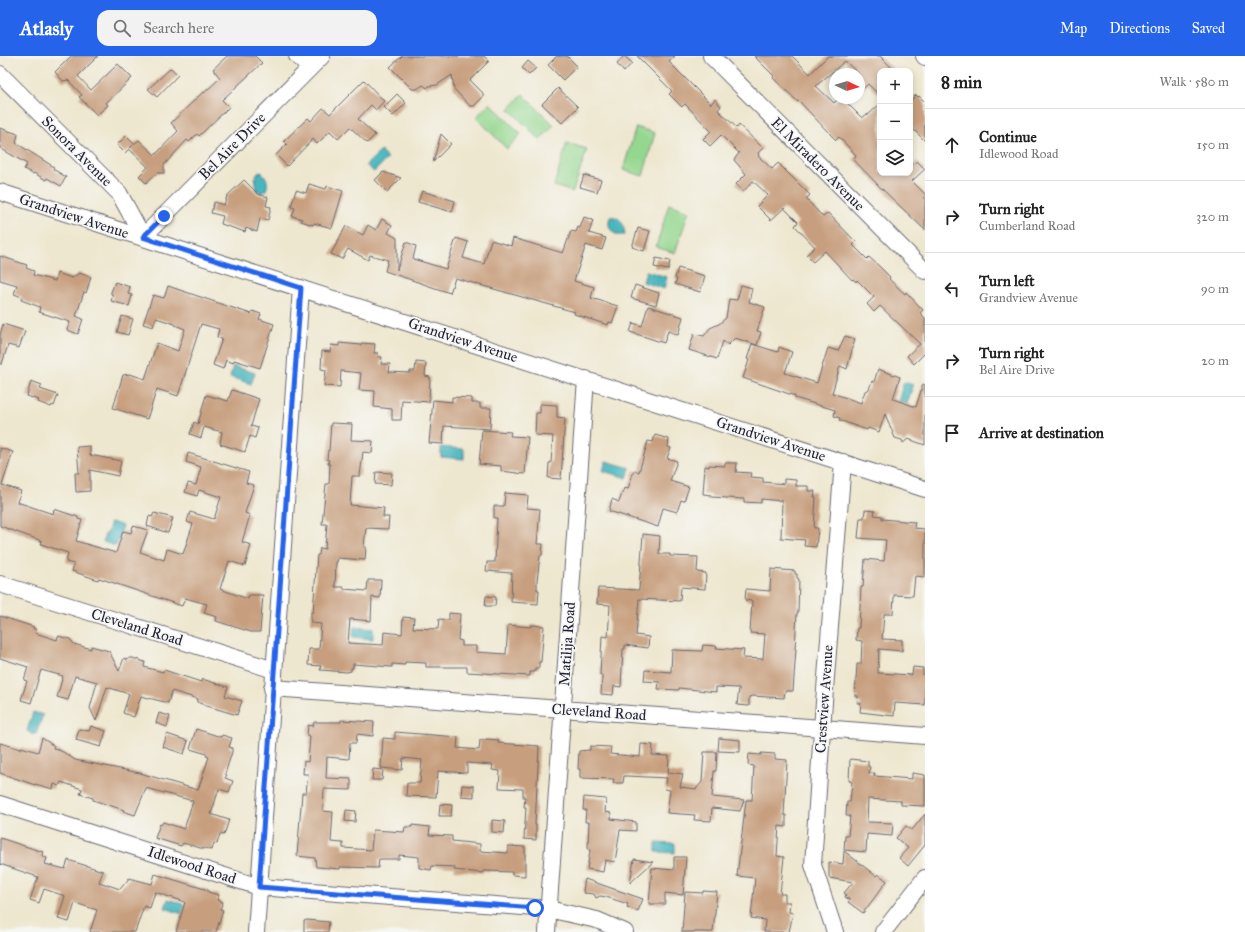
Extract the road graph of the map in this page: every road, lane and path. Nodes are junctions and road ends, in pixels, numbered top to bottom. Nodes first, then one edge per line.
1 (297, 56) edge
2 (322, 56) edge
3 (711, 56) edge
4 (310, 68) junction
5 (0, 74) edge
6 (0, 192) edge
7 (143, 237) junction
8 (925, 271) edge
9 (301, 288) junction
10 (586, 379) junction
11 (843, 462) junction
12 (925, 489) edge
13 (0, 584) edge
14 (274, 670) junction
15 (272, 688) junction
16 (563, 709) junction
17 (822, 728) junction
18 (925, 736) edge
19 (0, 804) edge
20 (925, 878) edge
21 (259, 887) junction
22 (548, 909) junction
23 (256, 932) edge
24 (547, 932) edge
25 (625, 932) edge
26 (835, 932) edge
27 (884, 932) edge

1 - 4 street
2 - 4 street, Bel Aire Drive
3 - 8 street, El Miradero Avenue
4 - 7 street, Bel Aire Drive
5 - 7 street, Sonora Avenue
6 - 7 street, Grandview Avenue
7 - 9 street, Grandview Avenue
9 - 10 street, Grandview Avenue
9 - 14 street
10 - 11 street, Grandview Avenue
10 - 16 street, Matilija Road
11 - 12 street, Grandview Avenue
11 - 17 street, Crestview Avenue
13 - 14 street, Cleveland Road
14 - 15 street
15 - 16 street, Cleveland Road
15 - 21 street
16 - 17 street, Cleveland Road
16 - 22 street, Matilija Road
17 - 18 street, Cleveland Road
17 - 26 street, Crestview Avenue
19 - 21 street, Idlewood Road
20 - 27 street
21 - 22 street, Idlewood Road
21 - 23 street
22 - 24 street, Matilija Road
22 - 25 street, Idlewood Road

